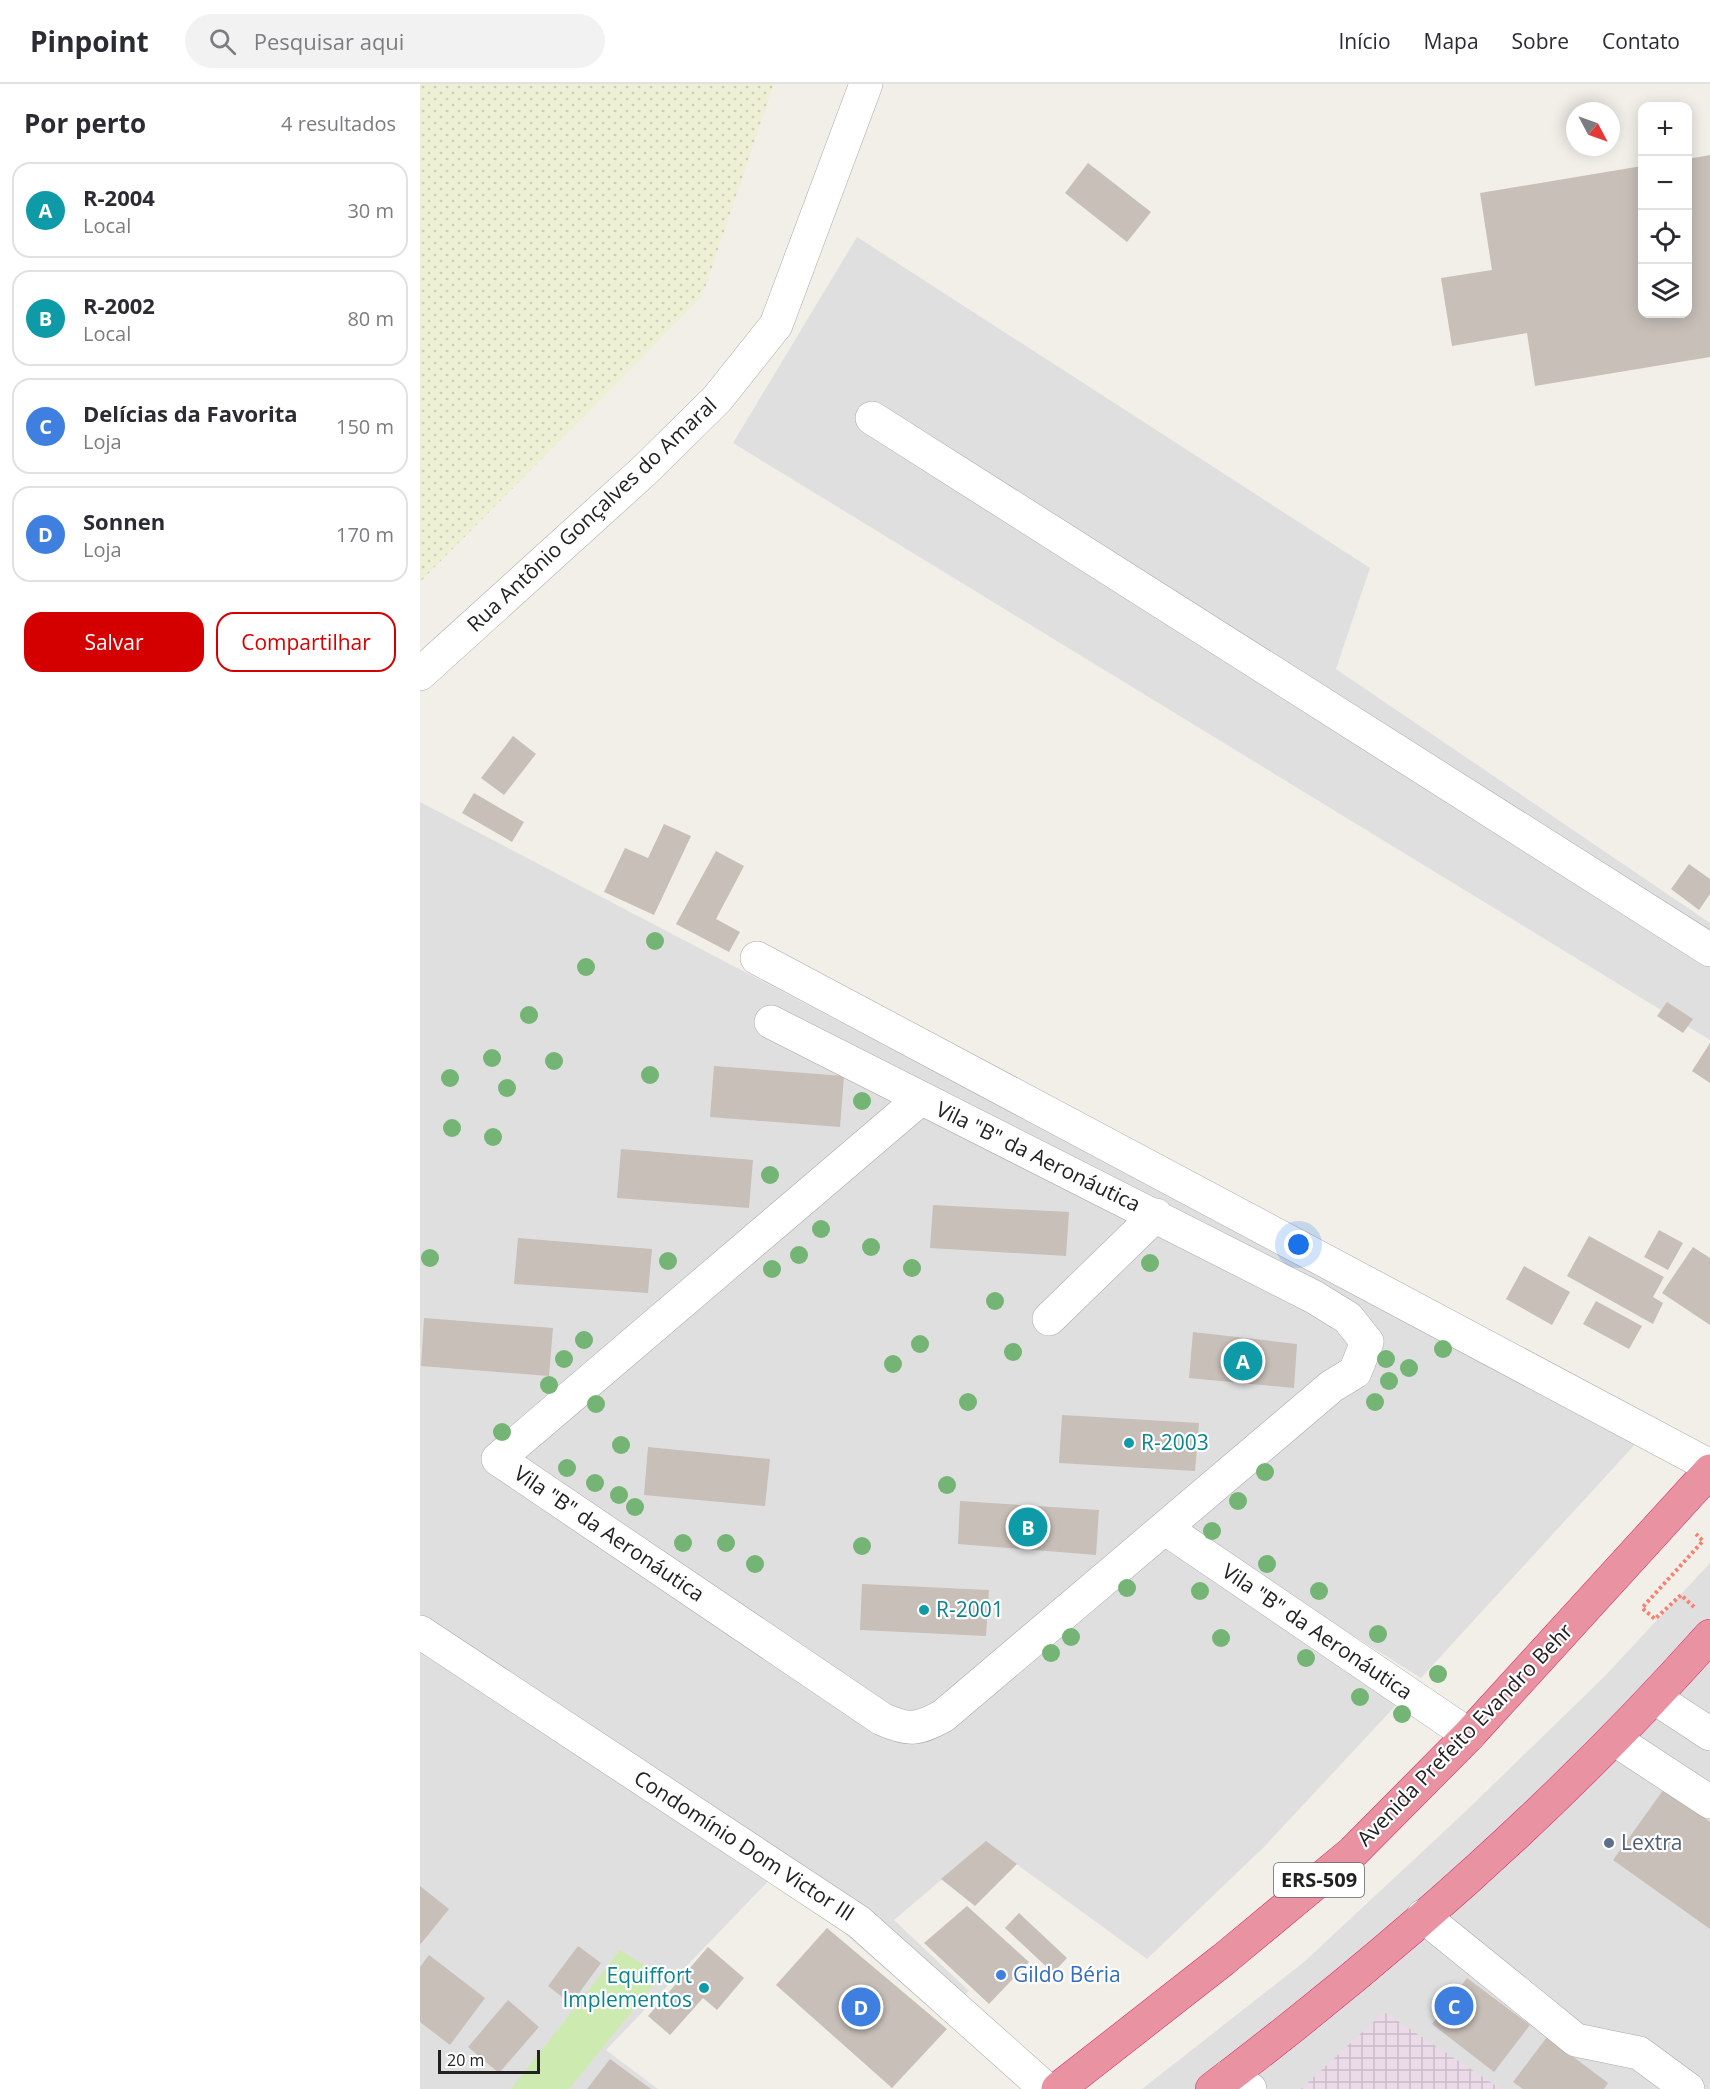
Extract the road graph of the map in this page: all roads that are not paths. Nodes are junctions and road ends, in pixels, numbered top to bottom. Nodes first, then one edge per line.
1 (866, 84) edge
2 (872, 418) dead end
3 (420, 675) edge
4 (1710, 950) edge
5 (758, 958) dead end
6 (771, 1022) dead end
7 (919, 1100) junction
8 (1156, 1215) junction
9 (1050, 1319) dead end
10 (1710, 1466) edge
11 (1710, 1471) edge
12 (1166, 1529) junction
13 (1703, 1622) edge
14 (420, 1632) edge
15 (1655, 1698) junction
16 (1710, 1734) edge
17 (1469, 1735) junction
18 (1614, 1739) junction
19 (1710, 1802) edge
20 (1423, 1916) junction
21 (1230, 2085) edge
22 (1046, 2089) edge
23 (1058, 2089) edge
24 (1688, 2089) edge

1 - 3 street, Rua Antônio Gonçalves do Amaral
2 - 4 street
5 - 10 street
6 - 7 street, Vila "B" da Aeronáutica
7 - 8 street, Vila "B" da Aeronáutica
7 - 12 street, Vila "B" da Aeronáutica
8 - 9 street, Vila "B" da Aeronáutica
8 - 12 street, Vila "B" da Aeronáutica
11 - 17 highway, Avenida Prefeito Evandro Behr / ERS-509
12 - 17 street, Vila "B" da Aeronáutica
13 - 15 highway
14 - 22 street, Condomínio Dom Victor III
15 - 16 street
15 - 18 highway
17 - 23 highway, Avenida Prefeito Evandro Behr / ERS-509
18 - 19 street
18 - 20 highway
20 - 21 highway
20 - 24 street

